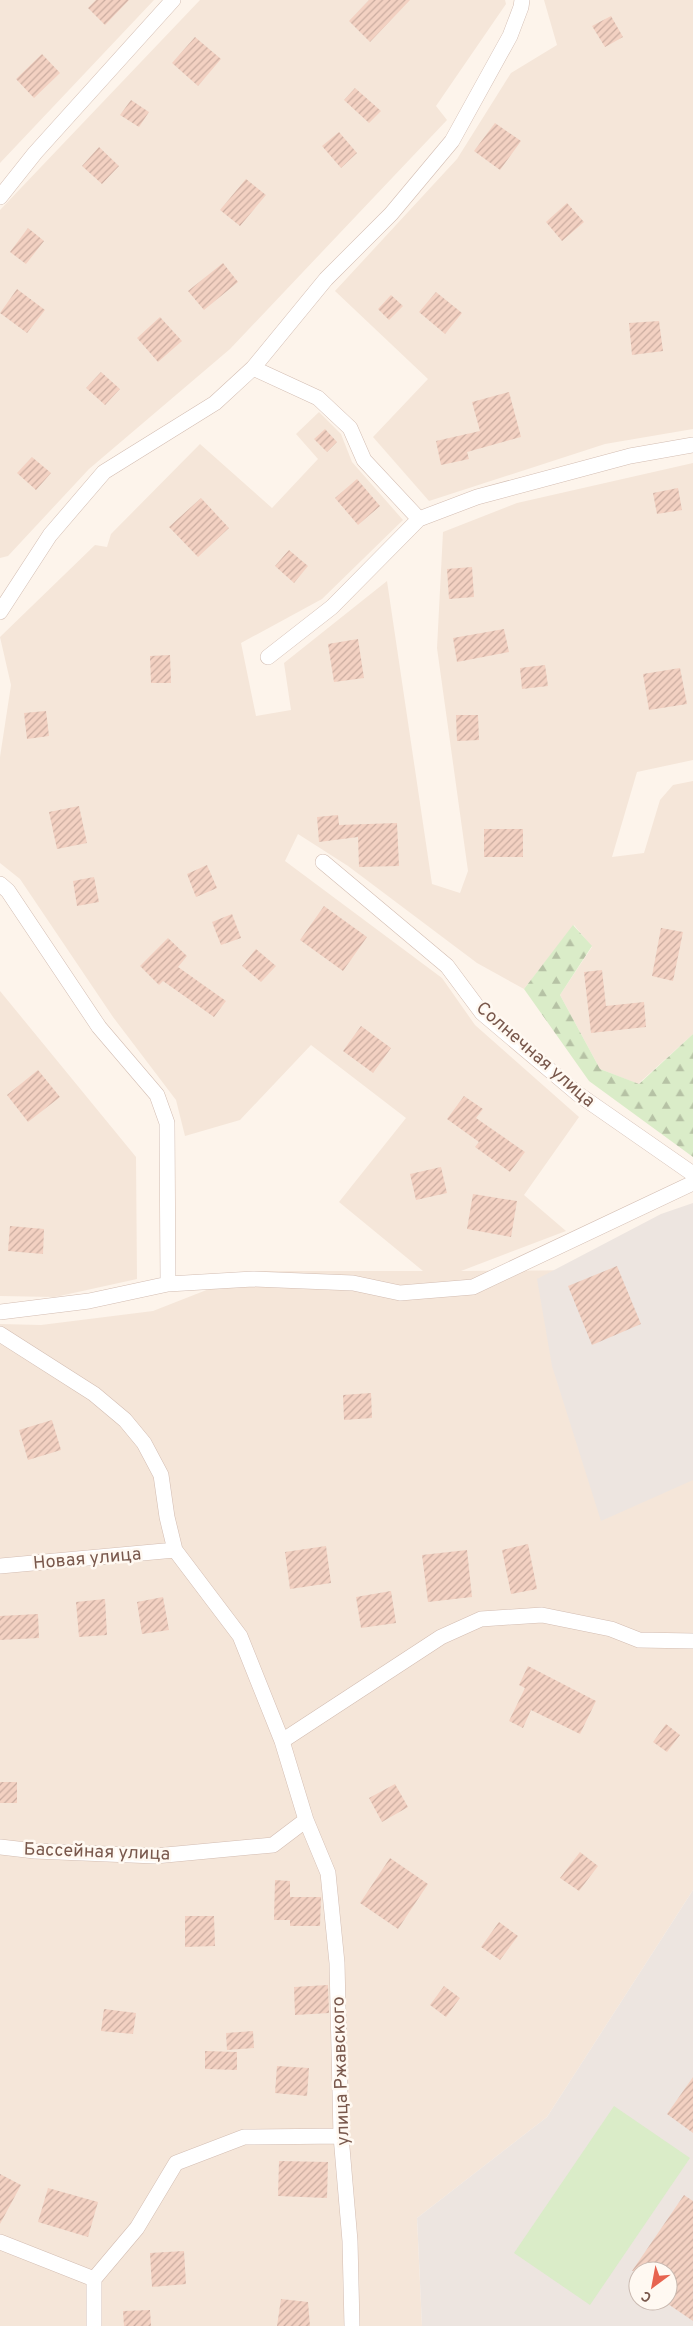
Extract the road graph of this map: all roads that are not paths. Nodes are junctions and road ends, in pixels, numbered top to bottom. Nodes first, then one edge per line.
1 (173, 0) edge
2 (522, 0) edge
3 (0, 197) edge
4 (253, 368) junction
5 (693, 445) edge
6 (419, 519) junction
7 (0, 612) edge
8 (268, 657) dead end
9 (323, 862) dead end
10 (0, 884) edge
11 (693, 1174) edge
12 (693, 1183) edge
13 (168, 1284) junction
14 (0, 1312) edge
15 (0, 1334) edge
16 (174, 1550) junction
17 (0, 1566) edge
18 (693, 1641) edge
19 (282, 1741) junction
20 (306, 1820) junction
21 (0, 1847) edge
22 (341, 2136) junction
23 (0, 2242) edge
24 (94, 2279) junction
25 (94, 2326) edge
26 (352, 2326) edge

1 - 3 street
2 - 4 street
4 - 6 street
4 - 7 street
5 - 6 street
6 - 8 street
9 - 11 street, Солнечная улица
10 - 13 street
12 - 13 street
13 - 14 street
15 - 16 street
16 - 17 street, Новая улица
16 - 19 street, улица Ржавского
18 - 19 street
19 - 20 street, улица Ржавского
20 - 21 street, Бассейная улица
20 - 22 street, улица Ржавского
22 - 24 street
22 - 26 street, улица Ржавского
23 - 24 street
24 - 25 street

